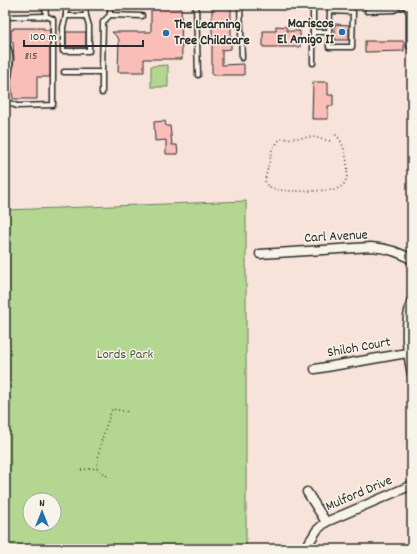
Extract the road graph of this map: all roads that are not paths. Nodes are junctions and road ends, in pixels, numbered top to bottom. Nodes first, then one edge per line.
1 (46, 5) edge
2 (66, 5) edge
3 (85, 5) edge
4 (110, 5) edge
5 (196, 5) edge
6 (240, 5) edge
7 (313, 5) edge
8 (405, 5) edge
9 (367, 11) dead end
10 (110, 15) junction
11 (46, 16) junction
12 (66, 16) junction
13 (86, 16) junction
14 (142, 16) dead end
15 (5, 17) edge
16 (313, 32) junction
17 (329, 32) junction
18 (5, 42) edge
19 (411, 46) edge
20 (242, 58) dead end
21 (313, 63) dead end
22 (64, 72) dead end
23 (102, 72) junction
24 (198, 75) dead end
25 (5, 91) edge
26 (102, 93) dead end
27 (5, 101) edge
28 (260, 254) dead end
29 (412, 260) edge
30 (412, 299) edge
31 (407, 353) junction
32 (315, 369) dead end
33 (412, 374) edge
34 (412, 485) edge
35 (307, 492) dead end
36 (326, 522) junction
37 (304, 549) edge

1 - 11 lane
2 - 12 lane
3 - 13 lane
4 - 10 lane
5 - 24 lane
6 - 20 lane
7 - 16 lane
8 - 9 lane
8 - 19 lane
10 - 14 lane
10 - 23 lane
11 - 15 lane
11 - 27 lane
12 - 13 lane
12 - 13 lane
16 - 17 lane
16 - 21 lane
17 - 17 lane
18 - 25 lane
22 - 23 lane
23 - 26 lane
28 - 29 street, Carl Avenue
30 - 31 street
31 - 32 street, Shiloh Court
31 - 33 street
34 - 36 street, Mulford Drive
35 - 36 street
36 - 37 street, Mulford Drive

